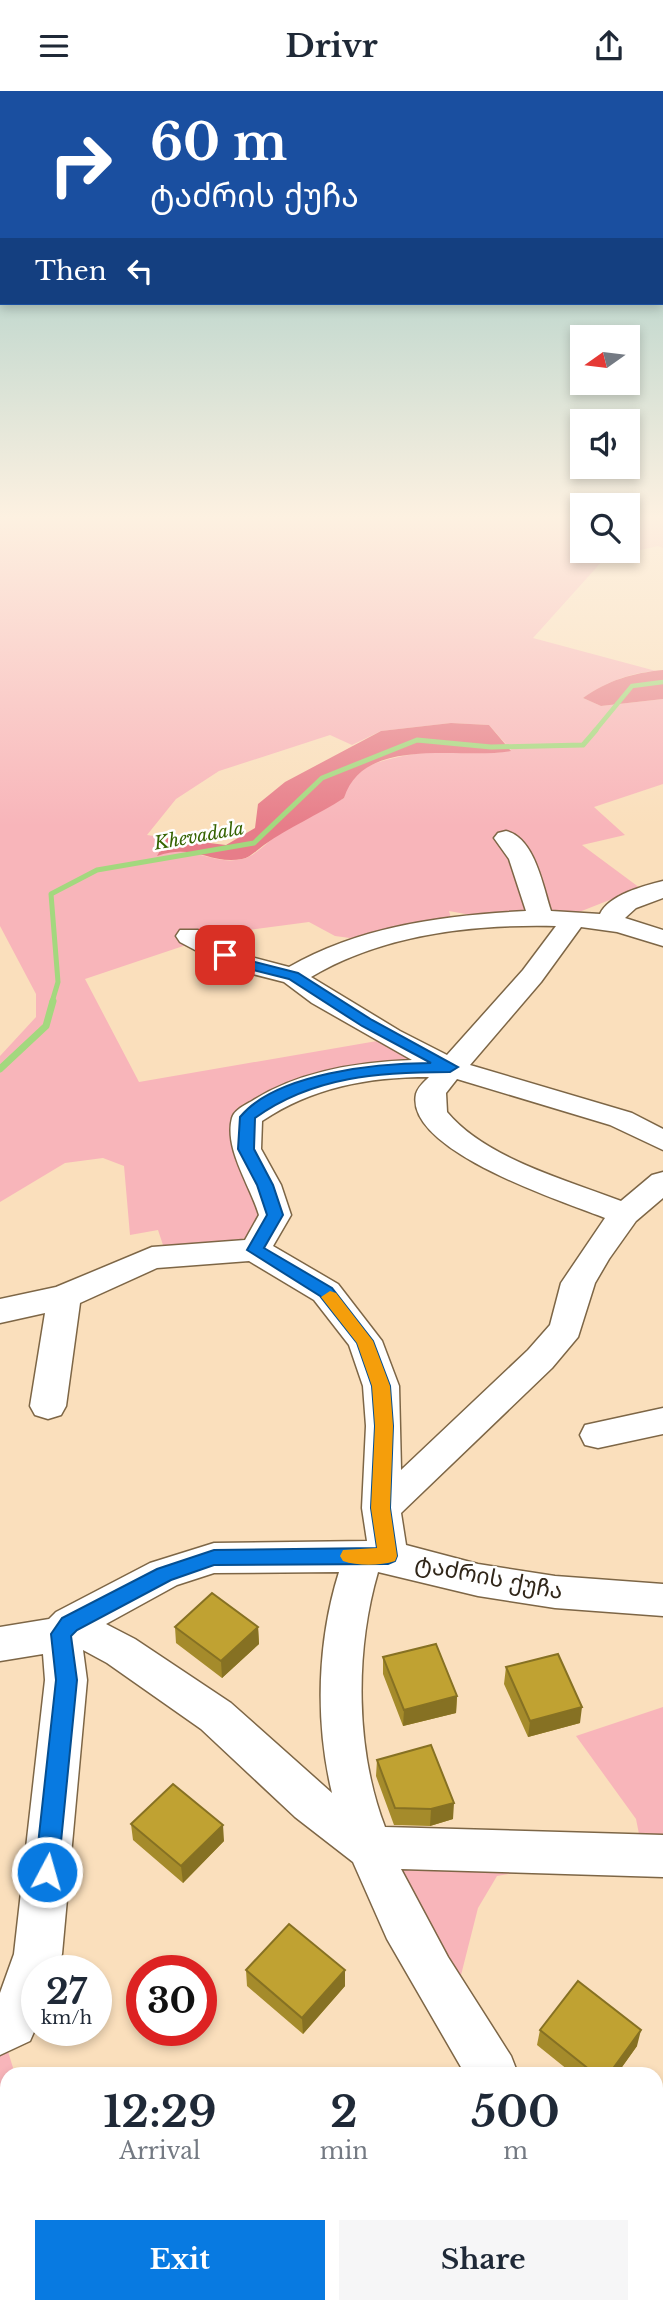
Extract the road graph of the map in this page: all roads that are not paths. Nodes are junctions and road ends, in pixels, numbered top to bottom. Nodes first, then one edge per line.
1 (506, 838) dead end
2 (663, 888) edge
3 (541, 919) junction
4 (573, 921) junction
5 (611, 923) junction
6 (189, 936) dead end
7 (663, 939) edge
8 (293, 976) junction
9 (450, 1067) junction
10 (663, 1141) edge
11 (663, 1182) edge
12 (625, 1214) junction
13 (255, 1250) junction
14 (64, 1297) junction
15 (0, 1311) edge
16 (48, 1406) dead end
17 (663, 1421) edge
18 (598, 1435) dead end
19 (381, 1508) junction
20 (376, 1556) junction
21 (663, 1599) edge
22 (65, 1629) junction
23 (0, 1644) edge
24 (367, 1847) junction
25 (663, 1856) edge
26 (7, 2028) edge
27 (489, 2067) edge

1 - 3 street
2 - 5 street
3 - 4 street
3 - 8 street
4 - 5 street
4 - 9 street
5 - 7 street
6 - 8 street
8 - 9 street
9 - 10 street
9 - 12 street
9 - 13 street
11 - 12 street
12 - 19 street
13 - 14 street
13 - 19 street
14 - 15 street
14 - 16 street
17 - 18 street
19 - 20 street
20 - 21 street, ტაძრის ქუჩა
20 - 22 street, ტაძრის ქუჩა
20 - 24 street
22 - 23 street, ტაძრის ქუჩა
22 - 24 street
22 - 26 street
24 - 25 street
24 - 27 street

